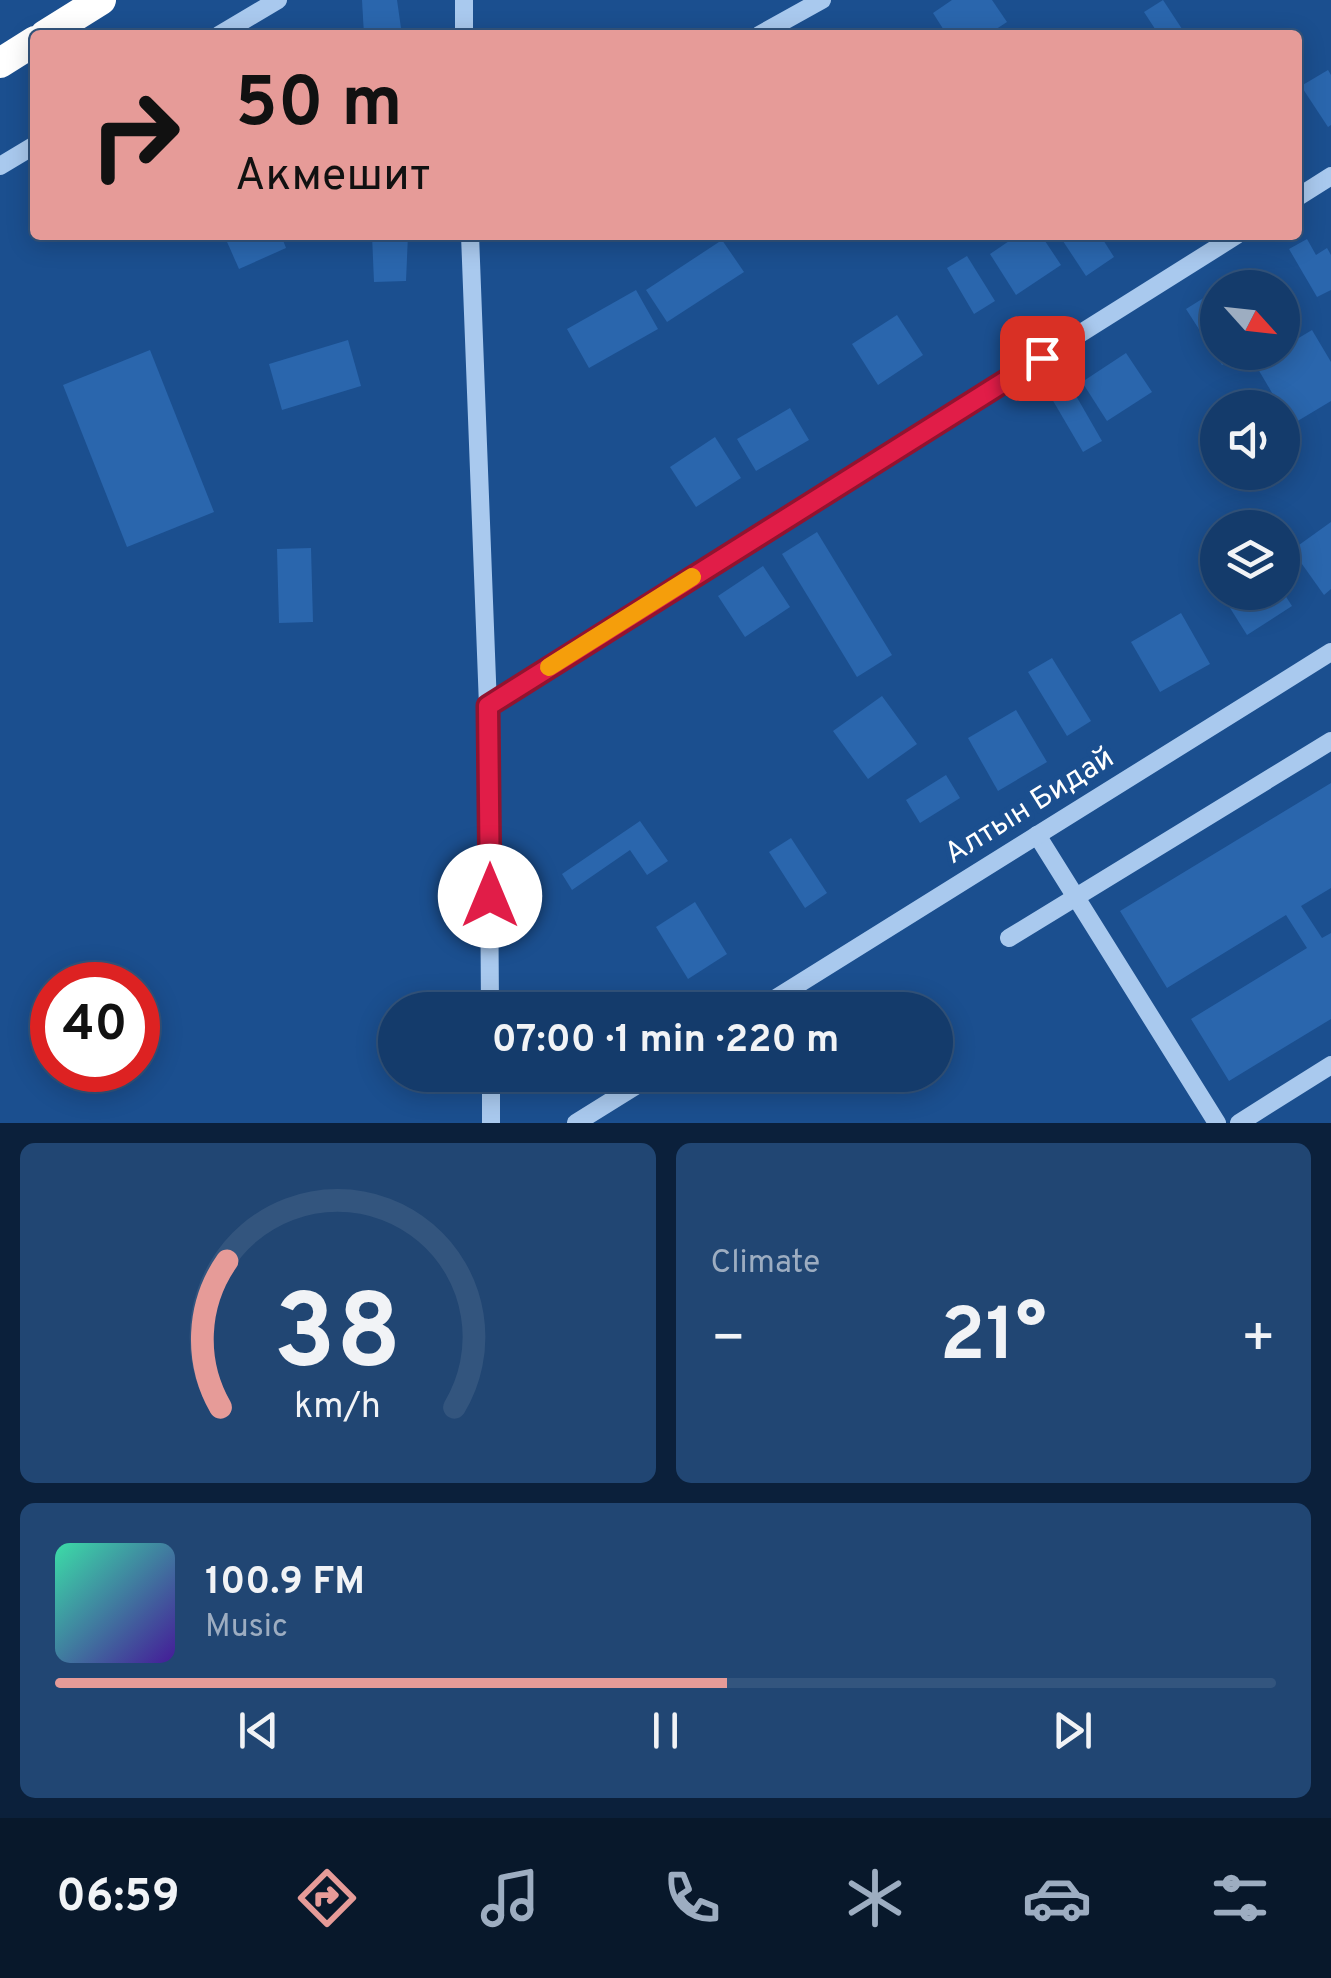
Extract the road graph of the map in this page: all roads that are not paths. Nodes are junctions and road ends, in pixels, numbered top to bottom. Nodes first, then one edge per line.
1 (101, 0) edge
2 (278, 0) edge
3 (464, 0) edge
4 (822, 0) edge
5 (53, 30) edge
6 (227, 30) edge
7 (464, 30) edge
8 (768, 30) edge
9 (30, 44) edge
10 (0, 63) edge
11 (30, 148) edge
12 (0, 166) edge
13 (1331, 176) edge
14 (1302, 194) edge
15 (470, 240) edge
16 (1229, 240) edge
17 (1331, 652) edge
18 (488, 706) junction
19 (1331, 741) edge
20 (1038, 835) junction
21 (1076, 897) junction
22 (1009, 938) dead end
23 (490, 992) edge
24 (786, 992) edge
25 (1331, 1065) edge
26 (491, 1092) edge
27 (626, 1092) edge
28 (491, 1123) edge
29 (576, 1123) edge
30 (1217, 1123) edge
31 (1238, 1123) edge

1 - 5 highway
2 - 6 street
3 - 7 street
4 - 8 street
9 - 10 highway
11 - 12 street
13 - 14 street
15 - 18 street
16 - 18 street
17 - 20 street, Алтын Бидай
18 - 23 street
19 - 21 street
20 - 21 street
20 - 24 street, Алтын Бидай
21 - 22 street
21 - 30 street
25 - 31 street
26 - 28 street
27 - 29 street

